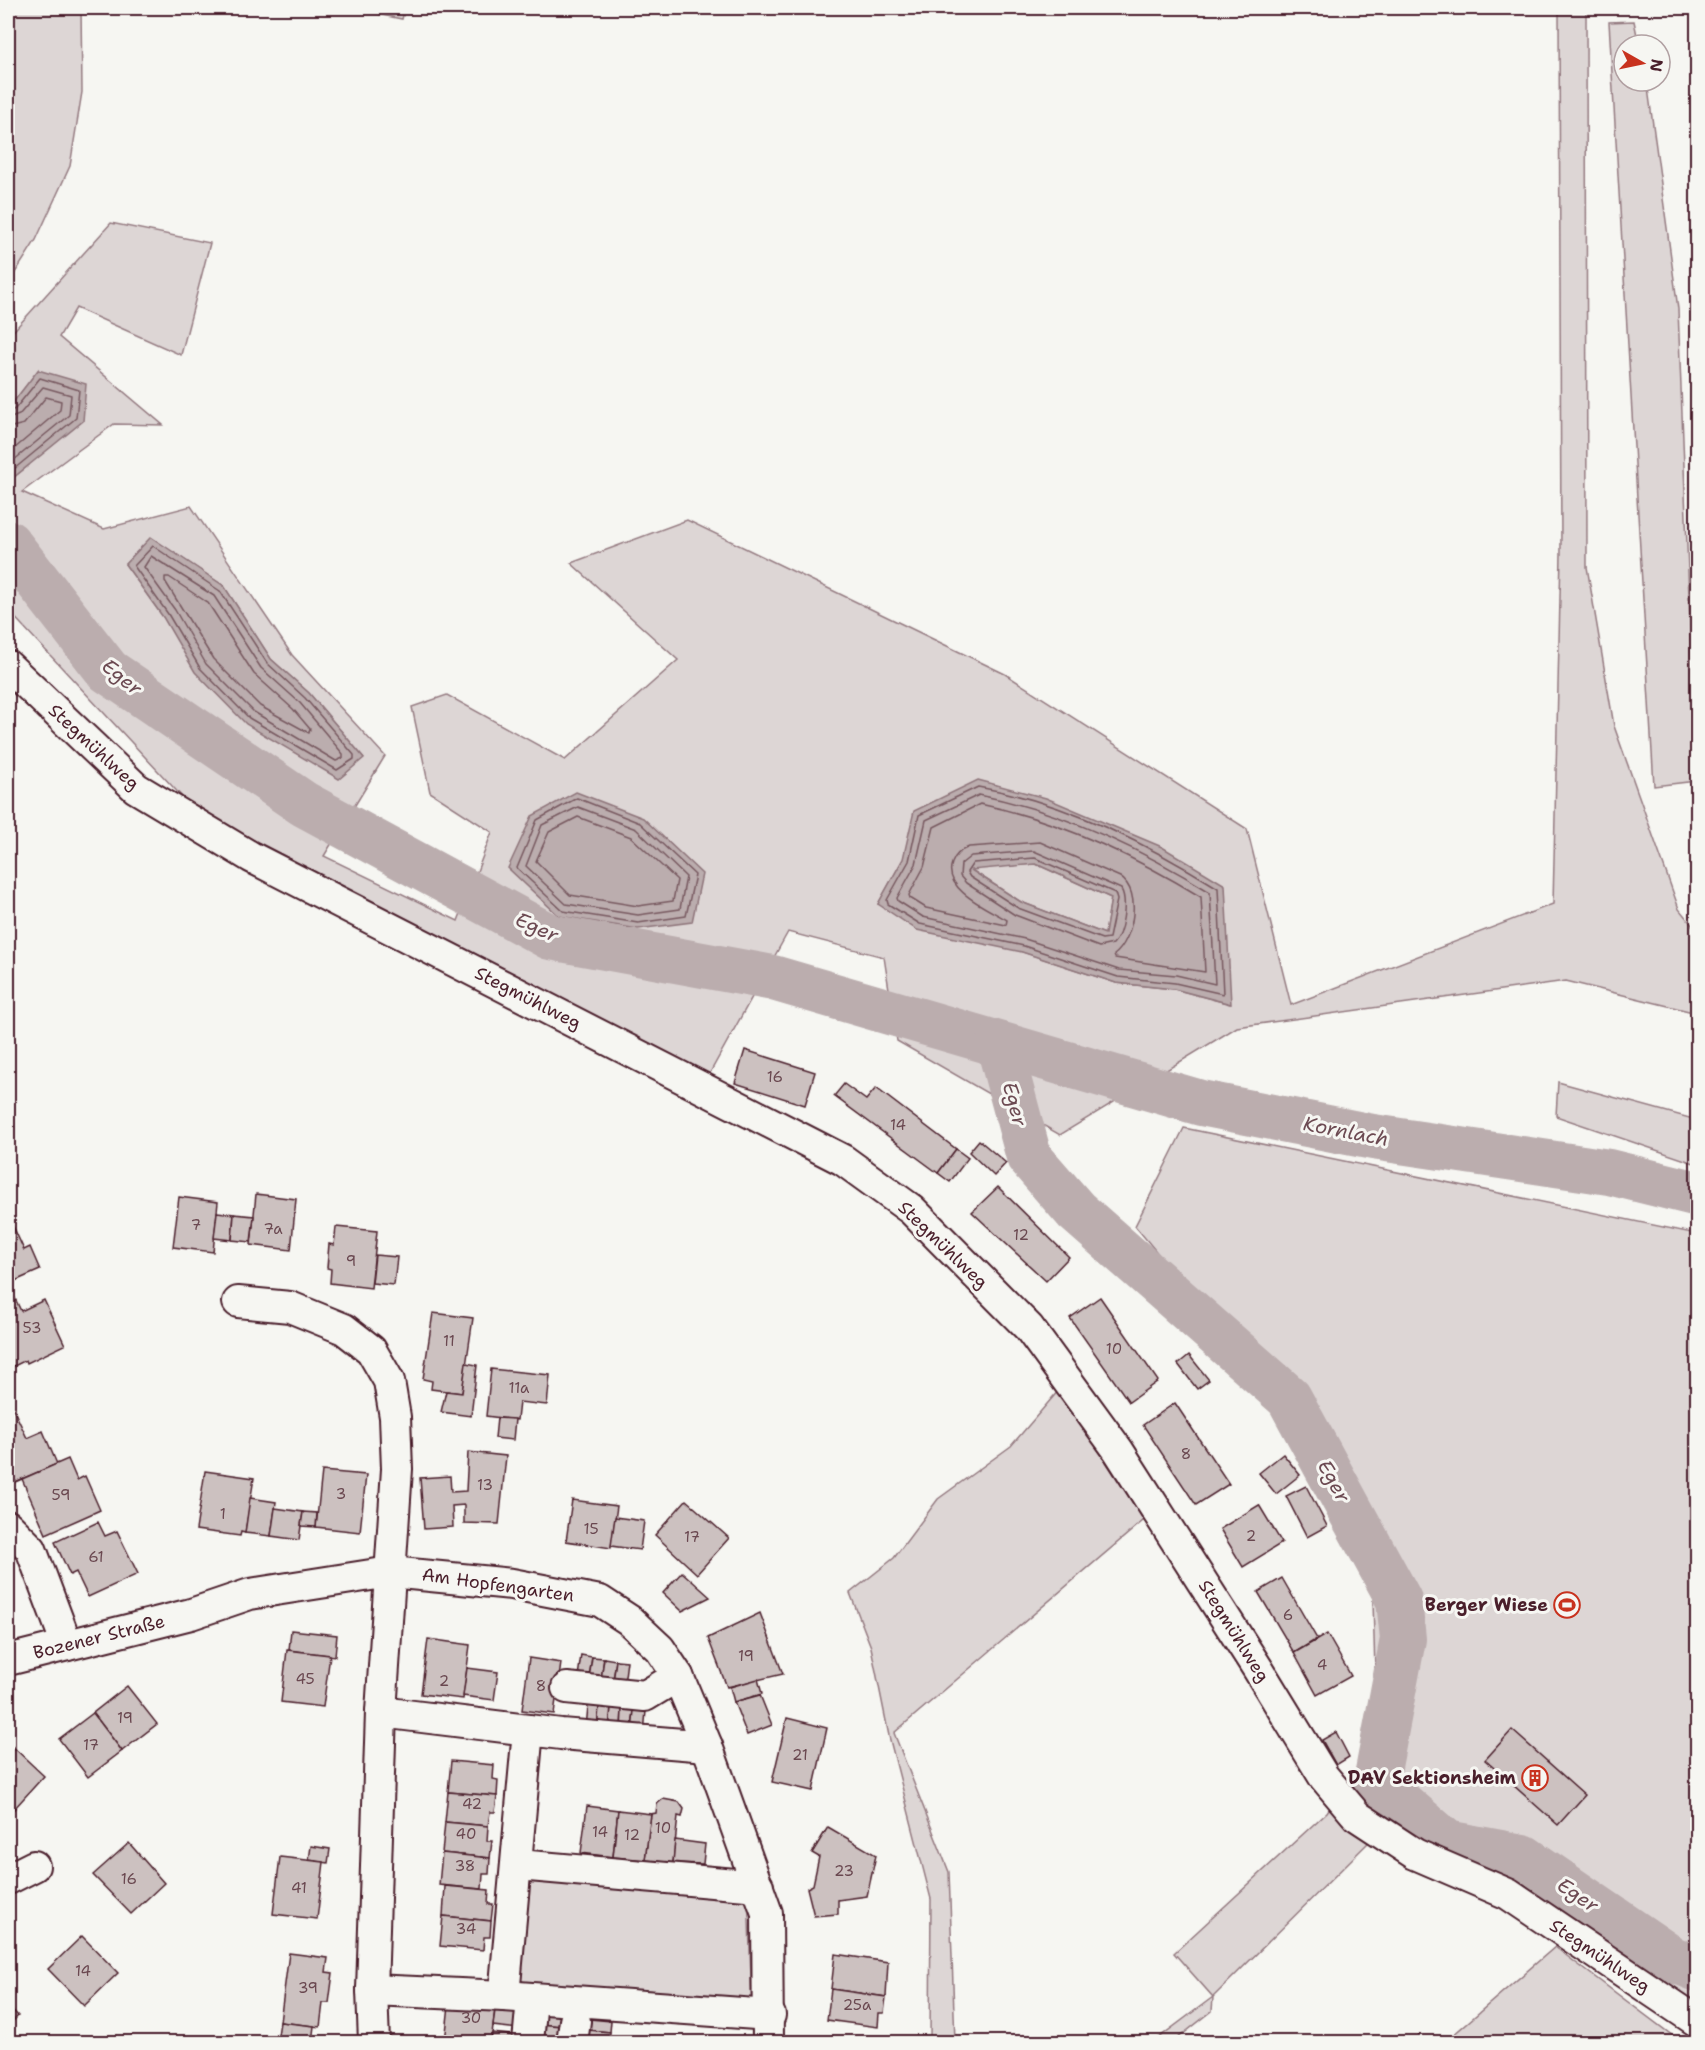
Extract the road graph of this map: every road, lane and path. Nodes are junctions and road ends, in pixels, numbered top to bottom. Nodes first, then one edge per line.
1 (8, 666) edge
2 (238, 1302) dead end
3 (8, 1526) edge
4 (390, 1572) junction
5 (191, 1614) joint
6 (67, 1645) junction
7 (8, 1660) edge
8 (678, 1677) junction
9 (567, 1688) dead end
10 (381, 1712) junction
11 (528, 1730) junction
12 (707, 1746) junction
13 (518, 1865) junction
14 (34, 1866) dead end
15 (8, 1879) edge
16 (758, 1886) junction
17 (372, 1990) junction
18 (518, 1997) junction
19 (1698, 2022) edge
20 (769, 2029) edge
21 (374, 2043) edge
22 (528, 2043) edge

1 - 19 street, Stegmühlweg
2 - 4 street
3 - 6 street
4 - 5 street, Am Hopfengarten
4 - 8 street, Am Hopfengarten
4 - 10 street
5 - 6 street, Bozener Straße
6 - 7 street, Bozener Straße
8 - 9 street
8 - 12 street, Am Hopfengarten
10 - 11 street
10 - 17 street
11 - 12 street
11 - 13 street
12 - 16 street, Am Hopfengarten
13 - 16 street
13 - 18 street
14 - 15 street
16 - 20 street, Am Hopfengarten
17 - 18 street, Am Hopfengarten
17 - 21 street
18 - 20 street, Am Hopfengarten
18 - 22 street

